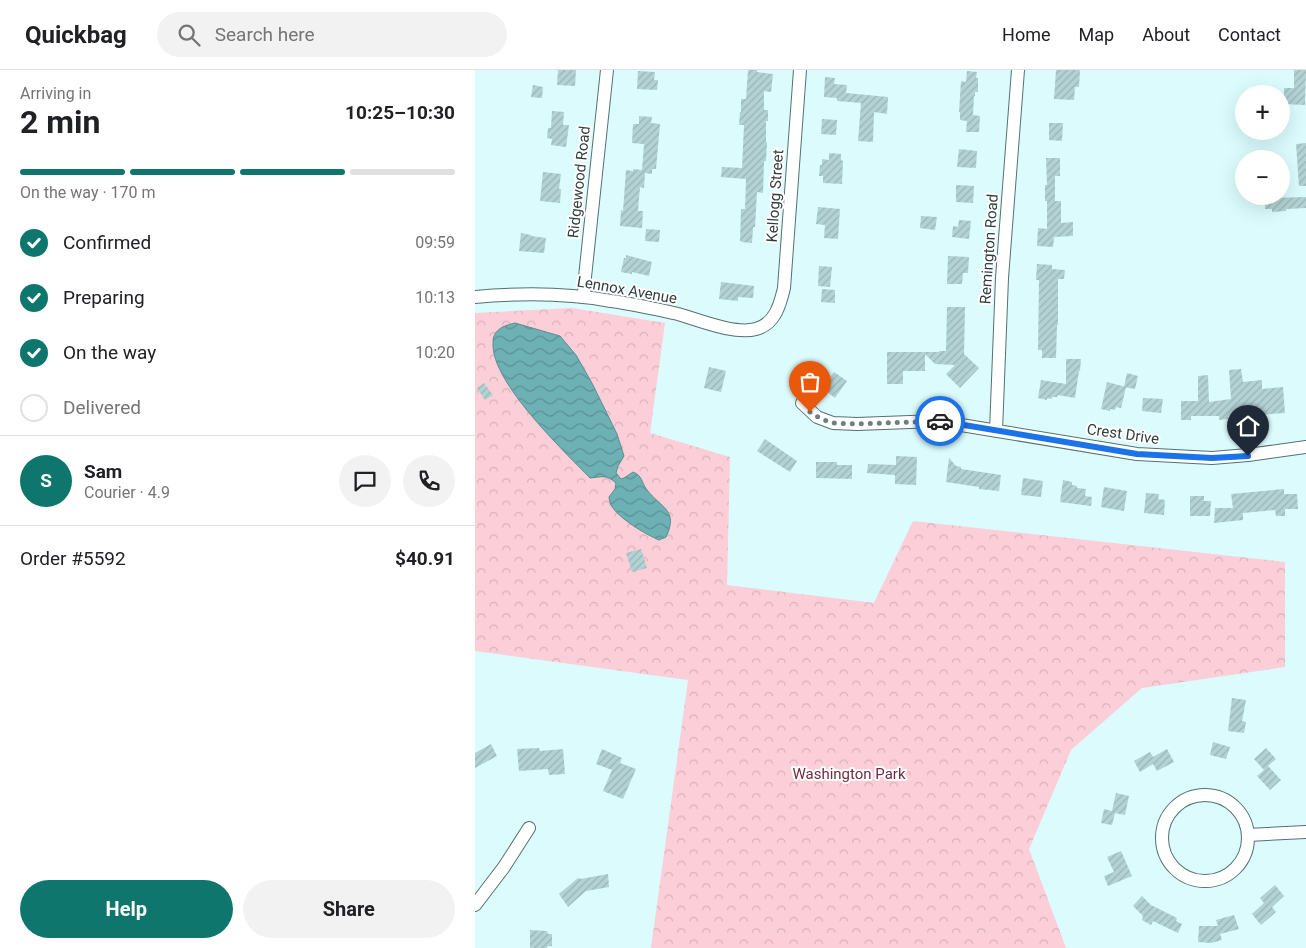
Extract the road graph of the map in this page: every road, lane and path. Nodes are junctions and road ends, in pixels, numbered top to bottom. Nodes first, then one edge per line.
1 (607, 70) edge
2 (800, 70) edge
3 (1018, 70) edge
4 (475, 297) edge
5 (584, 297) junction
6 (770, 322) joint
7 (802, 403) dead end
8 (996, 431) junction
9 (1306, 448) edge
10 (529, 828) dead end
11 (1306, 832) edge
12 (1248, 835) junction
13 (475, 905) edge

1 - 5 street, Ridgewood Road
2 - 6 street, Kellogg Street
3 - 8 street, Remington Road
4 - 5 street, Lennox Avenue
5 - 6 street, Lennox Avenue
7 - 8 street, Crest Drive
8 - 9 street, Crest Drive
10 - 13 street
11 - 12 street
12 - 12 street

